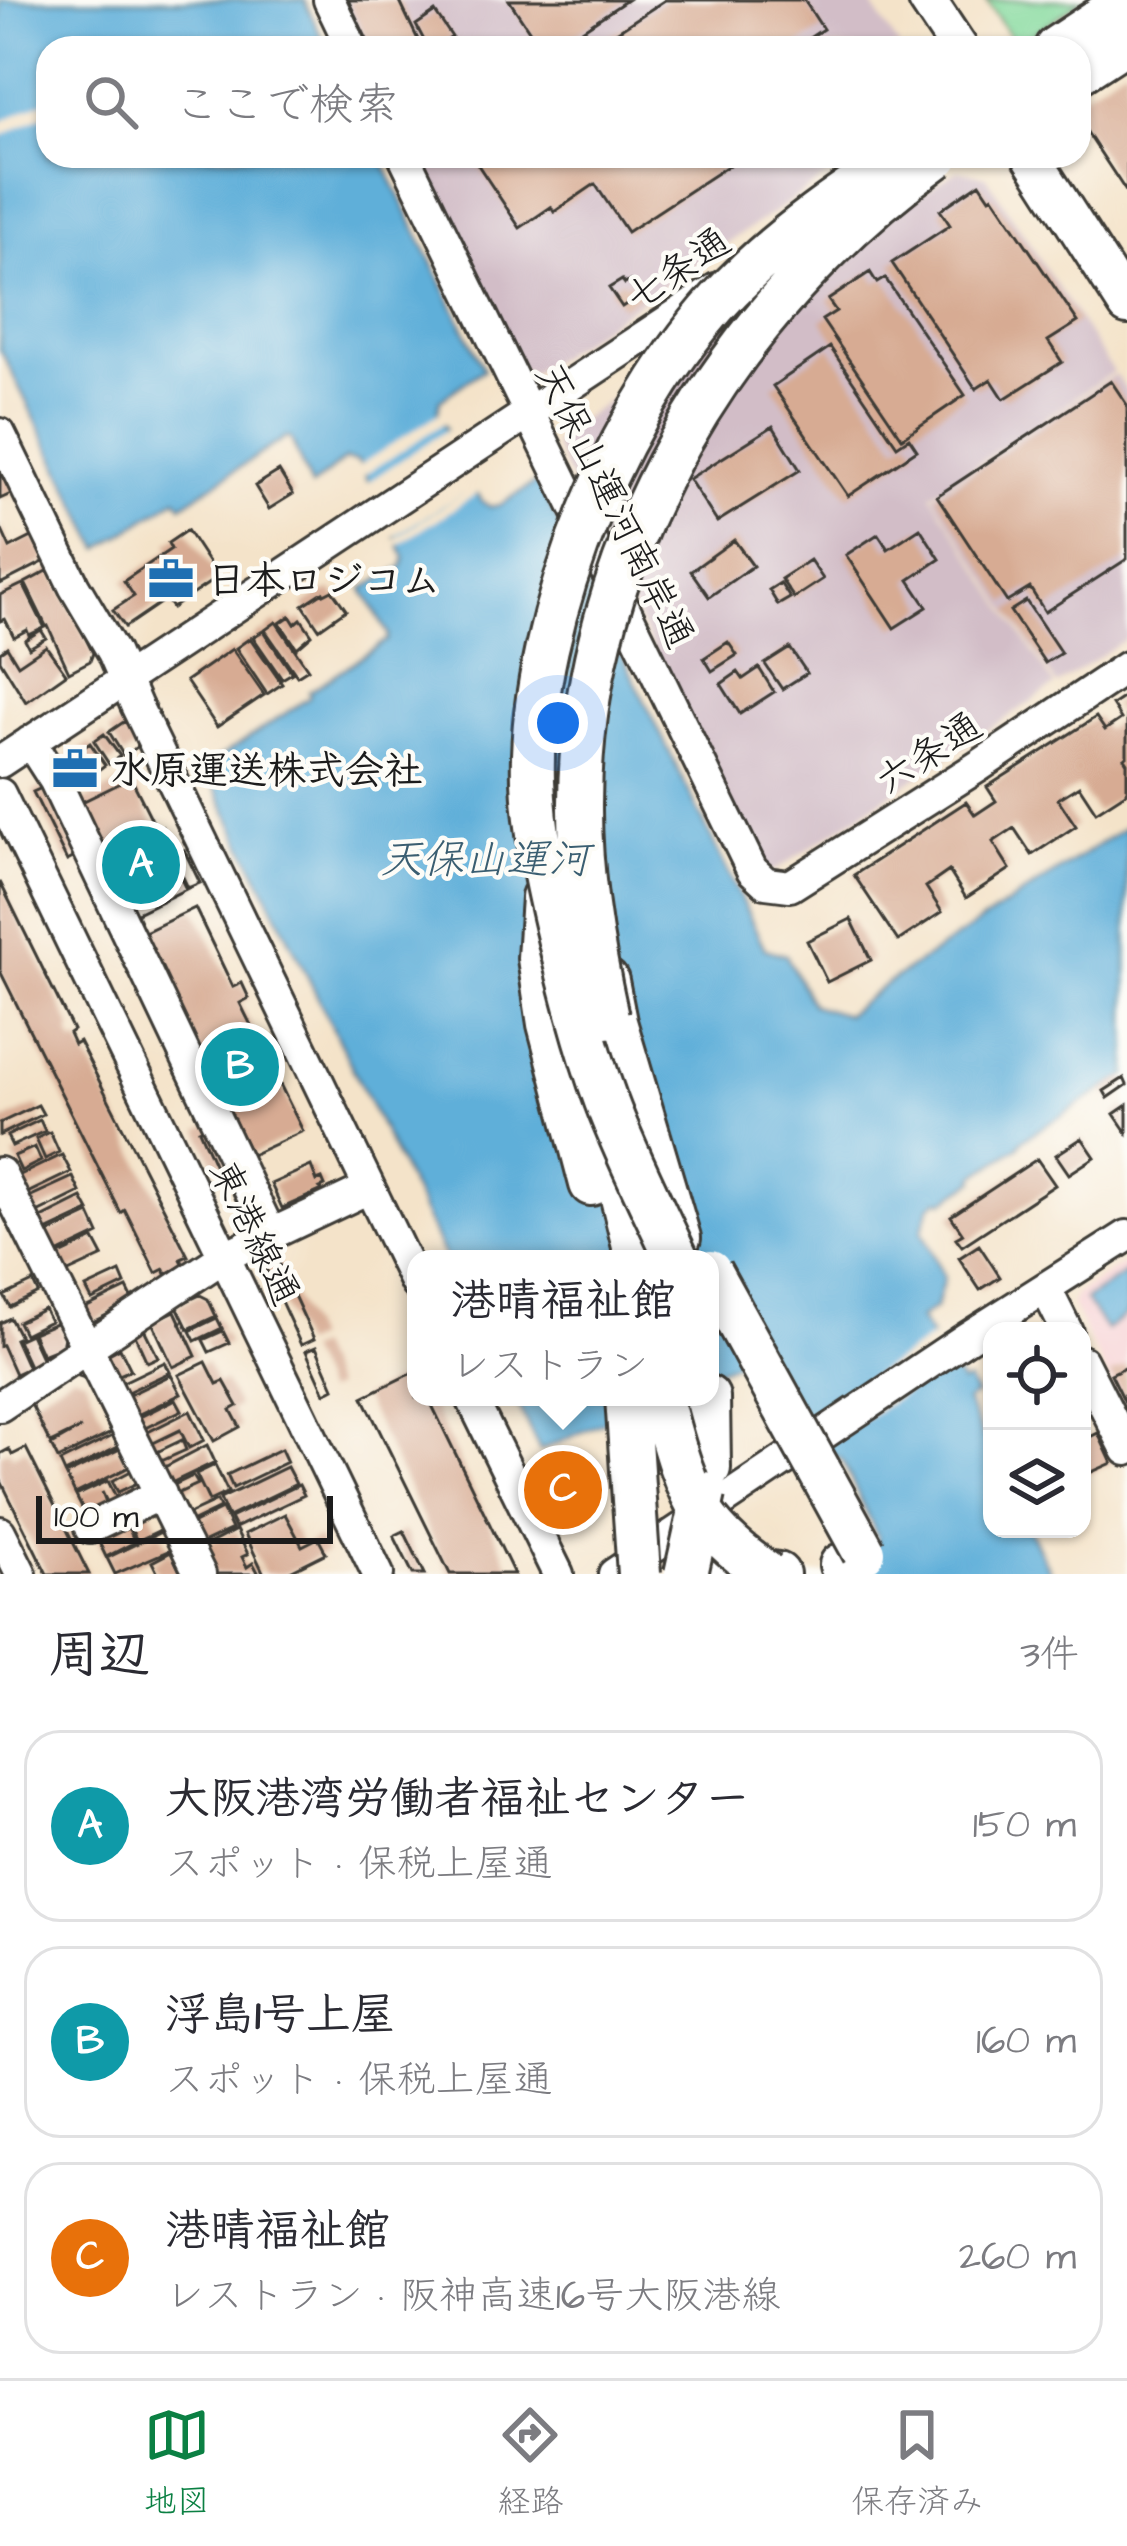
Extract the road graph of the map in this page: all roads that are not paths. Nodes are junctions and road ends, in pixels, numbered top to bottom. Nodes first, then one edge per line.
1 (328, 0) edge
2 (927, 0) edge
3 (1127, 4) edge
4 (1127, 20) edge
5 (346, 36) edge
6 (951, 36) edge
7 (1078, 36) edge
8 (1127, 36) edge
9 (1091, 42) edge
10 (1091, 60) edge
11 (410, 168) edge
12 (880, 168) edge
13 (882, 168) edge
14 (898, 168) edge
15 (923, 168) edge
16 (936, 168) edge
17 (1039, 168) edge
18 (1127, 305) edge
19 (528, 414) junction
20 (0, 434) edge
21 (1127, 667) edge
22 (125, 679) junction
23 (30, 742) junction
24 (0, 762) edge
25 (0, 794) edge
26 (766, 883) joint
27 (543, 897) junction
28 (0, 1173) edge
29 (369, 1188) junction
30 (271, 1234) junction
31 (1127, 1236) edge
32 (605, 1250) edge
33 (635, 1250) edge
34 (677, 1250) edge
35 (678, 1250) edge
36 (699, 1250) edge
37 (225, 1256) junction
38 (407, 1266) edge
39 (719, 1289) edge
40 (1046, 1289) junction
41 (1062, 1322) edge
42 (719, 1342) edge
43 (86, 1349) junction
44 (1091, 1378) edge
45 (0, 1406) edge
46 (475, 1406) edge
47 (628, 1406) edge
48 (664, 1406) edge
49 (708, 1406) edge
50 (1127, 1450) edge
51 (710, 1468) junction
52 (161, 1494) junction
53 (90, 1528) dead end
54 (0, 1532) edge
55 (21, 1574) edge
56 (200, 1574) edge
57 (378, 1574) edge
58 (558, 1574) edge
59 (614, 1574) edge
60 (639, 1574) edge
61 (686, 1574) edge
62 (700, 1574) edge
63 (767, 1574) edge
64 (778, 1574) edge
65 (845, 1574) edge
66 (876, 1574) edge

1 - 5 street
2 - 6 main road
3 - 7 highway
4 - 9 street
8 - 10 highway
11 - 19 street, 天保山運河南岸通
12 - 34 highway, bridge
13 - 27 highway, bridge
14 - 19 street, 七条通
15 - 36 highway, bridge
16 - 35 highway, bridge
17 - 18 main road
19 - 22 street, 七条通
19 - 26 street, 天保山運河南岸通
20 - 22 street
21 - 26 street, 六条通
22 - 23 street, 七条通
22 - 29 street
23 - 24 street, 七条通
23 - 30 street
25 - 37 street, 東港線通
27 - 32 highway
27 - 33 highway, bridge
28 - 43 street
29 - 30 street
29 - 38 street
30 - 37 street
31 - 40 street
37 - 43 street
37 - 57 street, 東港線通
39 - 66 highway, bridge
40 - 41 street
40 - 59 street
42 - 65 highway
43 - 45 street
43 - 52 street
44 - 50 street
46 - 58 street
47 - 60 highway, bridge
48 - 63 highway, bridge
49 - 51 highway
51 - 61 highway, bridge
51 - 62 highway, bridge
52 - 53 street
52 - 56 street
54 - 55 street
62 - 64 highway, bridge

